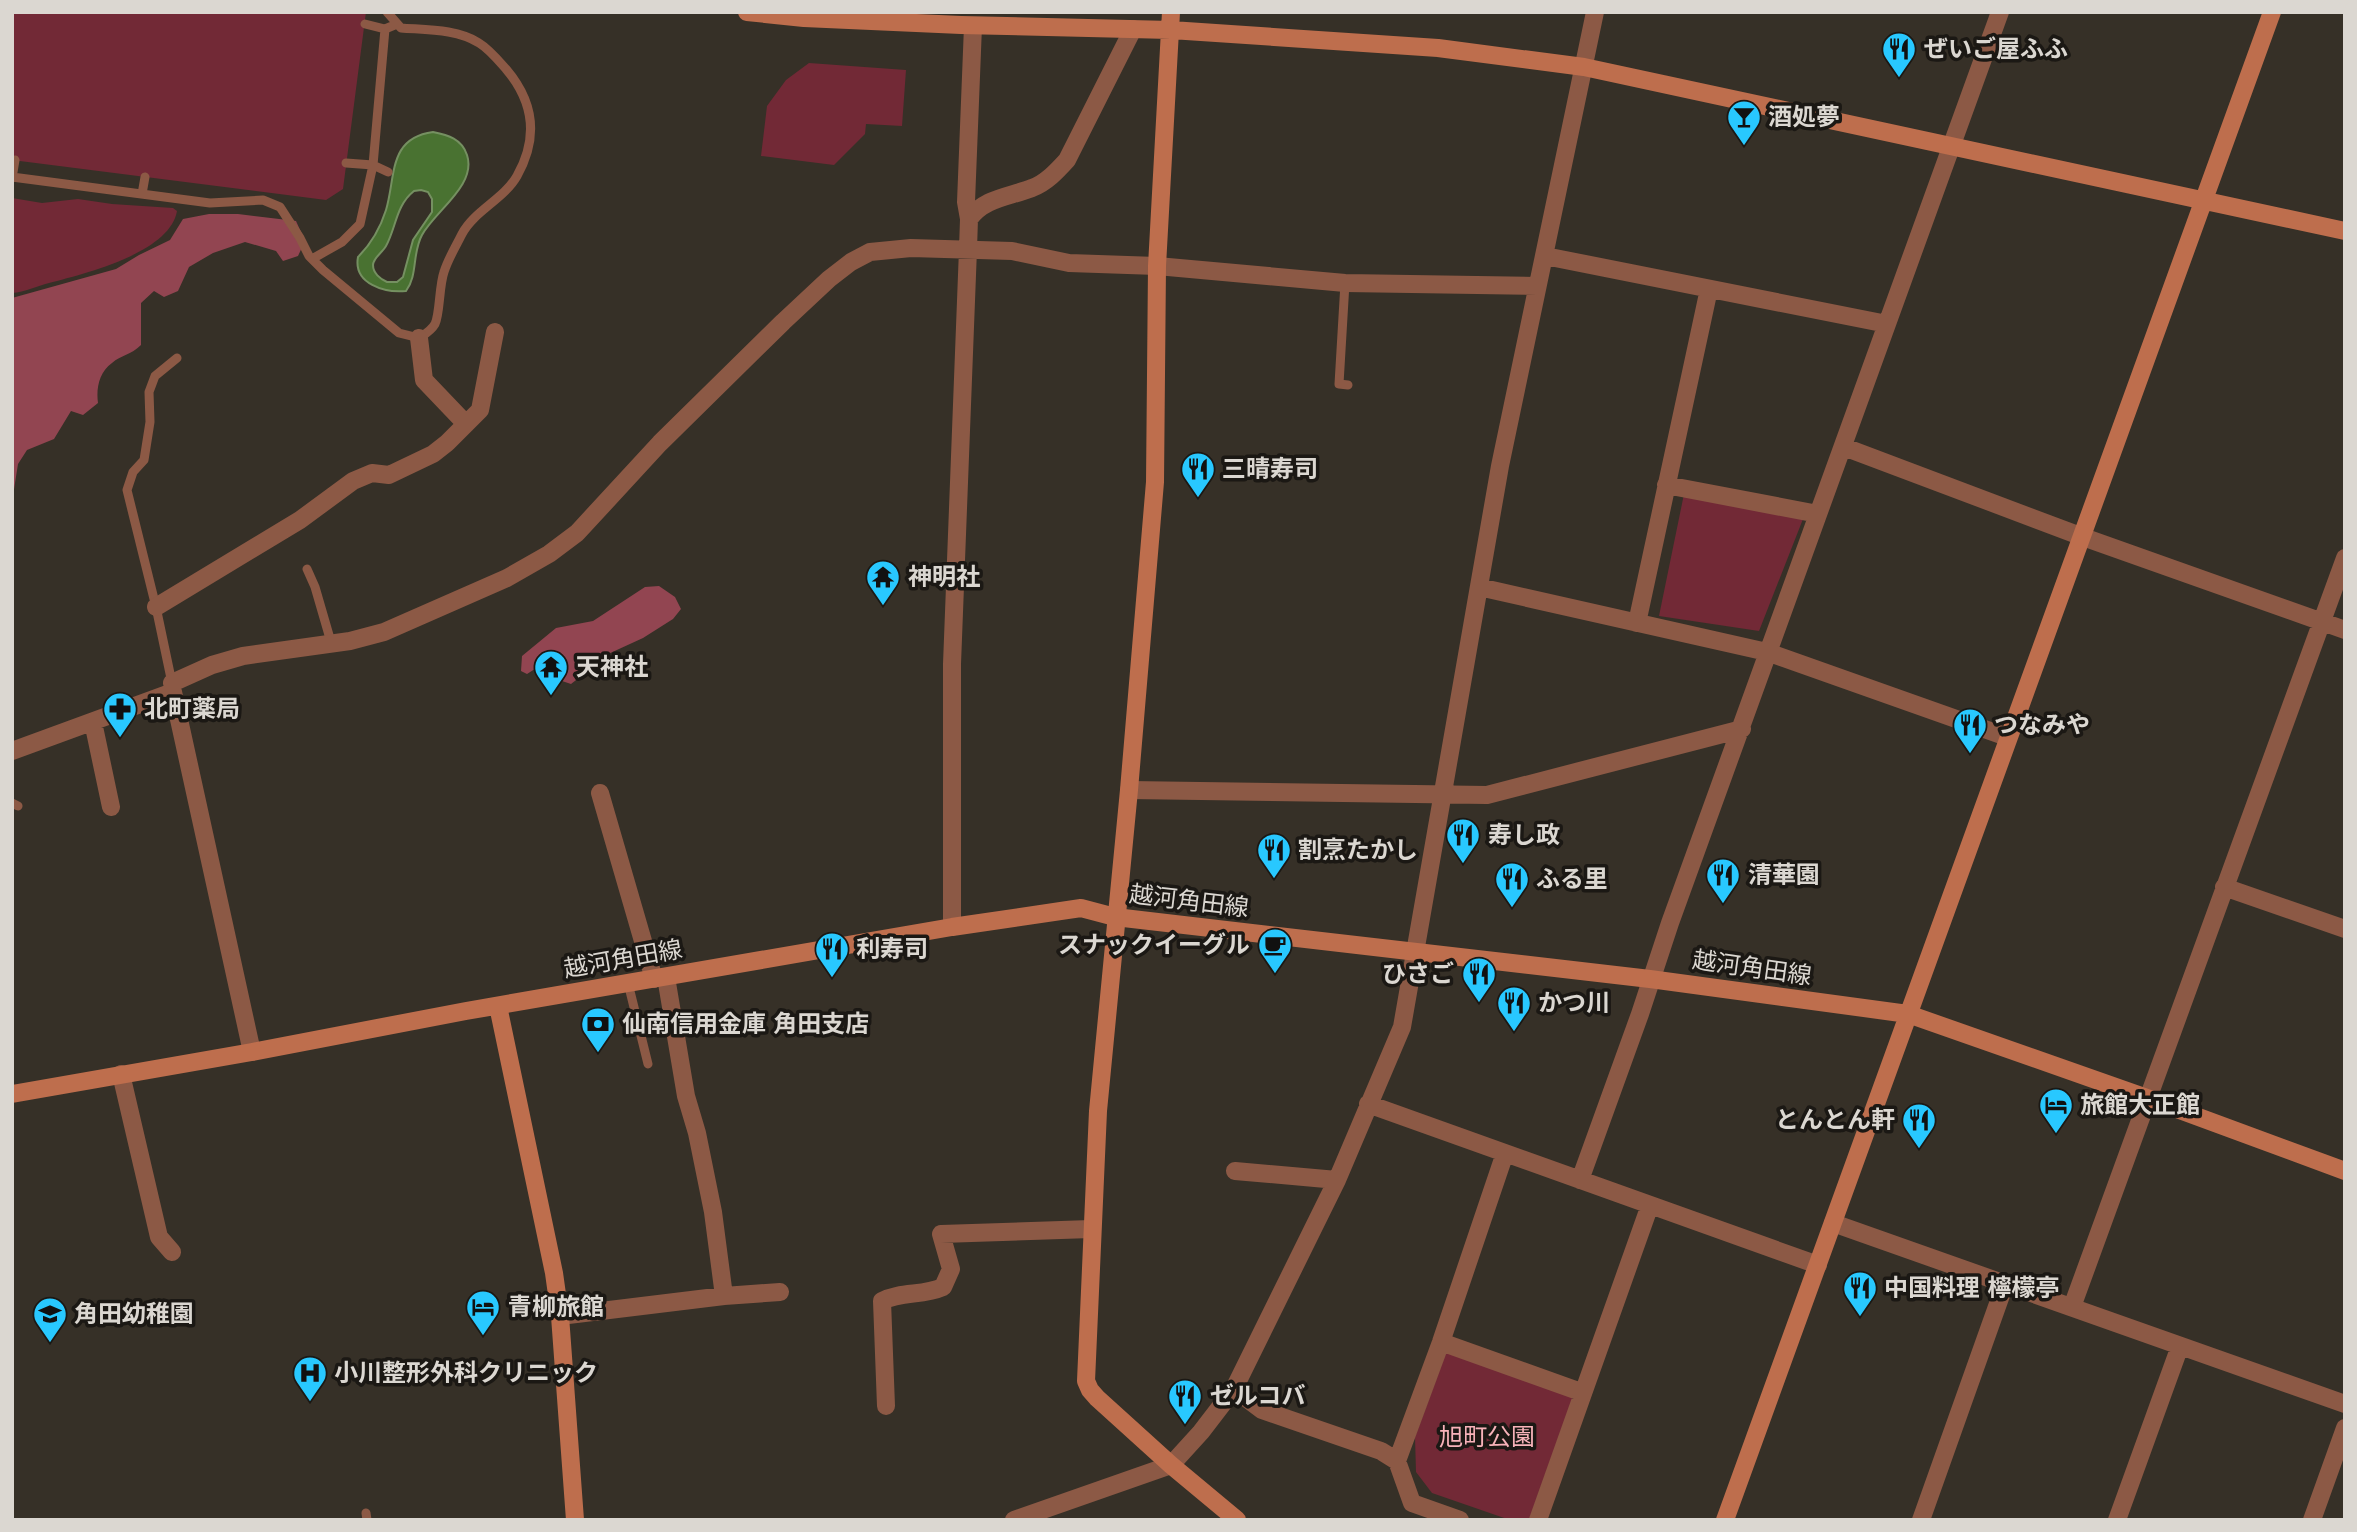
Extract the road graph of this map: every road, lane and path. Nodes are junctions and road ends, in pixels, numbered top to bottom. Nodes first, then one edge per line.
1 (387, 12) edge
2 (747, 12) edge
3 (1595, 12) edge
4 (2000, 12) edge
5 (2272, 12) edge
6 (804, 15) edge
7 (964, 21) edge
8 (1171, 21) edge
9 (365, 24) dead end
10 (397, 24) junction
11 (385, 29) junction
12 (1133, 29) junction
13 (1584, 66) junction
14 (1953, 146) junction
15 (15, 160) dead end
16 (346, 163) dead end
17 (373, 166) junction
18 (388, 172) dead end
19 (12, 177) edge
20 (145, 177) dead end
21 (142, 194) junction
22 (2203, 201) junction
23 (968, 219) junction
24 (2345, 231) edge
25 (968, 249) junction
26 (1545, 256) junction
27 (313, 259) junction
28 (1157, 266) junction
29 (1345, 283) junction
30 (1537, 286) junction
31 (1709, 289) junction
32 (1888, 324) junction
33 (495, 332) dead end
34 (419, 338) junction
35 (177, 358) dead end
36 (1348, 385) dead end
37 (466, 424) junction
38 (1844, 447) junction
39 (1666, 485) junction
40 (1818, 514) junction
41 (2083, 537) junction
42 (2345, 558) edge
43 (307, 569) dead end
44 (1479, 587) junction
45 (156, 607) junction
46 (2321, 622) junction
47 (1637, 623) junction
48 (2345, 630) edge
49 (331, 642) junction
50 (1768, 652) junction
51 (172, 687) junction
52 (93, 722) junction
53 (1742, 729) junction
54 (2007, 737) junction
55 (12, 751) edge
56 (1129, 790) junction
57 (600, 793) dead end
58 (1444, 793) junction
59 (111, 807) dead end
60 (2224, 887) junction
61 (1115, 917) junction
62 (952, 927) junction
63 (2345, 929) edge
64 (1416, 952) junction
65 (660, 978) junction
66 (1650, 979) junction
67 (628, 983) junction
68 (498, 1006) junction
69 (1908, 1014) junction
70 (252, 1052) junction
71 (648, 1064) dead end
72 (121, 1074) junction
73 (12, 1094) edge
74 (2147, 1097) junction
75 (1368, 1104) junction
76 (1505, 1153) junction
77 (1235, 1171) dead end
78 (2345, 1171) edge
79 (1338, 1180) junction
80 (1580, 1180) junction
81 (1650, 1205) junction
82 (1833, 1223) junction
83 (1091, 1229) junction
84 (172, 1252) dead end
85 (1818, 1265) junction
86 (2005, 1284) junction
87 (780, 1292) dead end
88 (724, 1296) junction
89 (2072, 1307) junction
90 (560, 1316) junction
91 (1441, 1342) junction
92 (2180, 1346) junction
93 (1234, 1389) junction
94 (1581, 1392) junction
95 (2345, 1405) edge
96 (886, 1406) dead end
97 (2345, 1428) edge
98 (1397, 1461) junction
99 (1171, 1465) junction
100 (575, 1520) edge
101 (1014, 1520) edge
102 (1237, 1520) edge
103 (1460, 1520) edge
104 (1538, 1520) edge
105 (1725, 1520) edge
106 (1921, 1520) edge
107 (2117, 1520) edge
108 (2312, 1520) edge

1 - 10 lane
2 - 6 street
3 - 13 street
4 - 14 street
5 - 22 street
6 - 7 street
7 - 12 street
7 - 23 street
8 - 12 street
8 - 13 street
8 - 28 street
9 - 11 lane
10 - 11 lane
10 - 34 lane
11 - 17 lane
12 - 23 street
13 - 14 street
13 - 26 street
14 - 22 street
14 - 32 street
15 - 19 lane
16 - 17 lane
17 - 18 lane
17 - 27 lane
19 - 21 lane
20 - 21 lane
21 - 27 lane
22 - 24 street
22 - 41 street
23 - 25 street
25 - 28 street
25 - 49 street
25 - 62 street
26 - 30 street
26 - 31 street
27 - 34 lane
28 - 29 street
28 - 56 street
29 - 30 street
29 - 36 lane
30 - 44 street
31 - 32 street
31 - 39 street
32 - 38 street
33 - 37 street
34 - 37 street
35 - 45 lane
37 - 45 street
38 - 40 street
38 - 41 street
39 - 40 street
39 - 47 street
40 - 50 street
41 - 46 street
41 - 54 street
42 - 46 street
43 - 49 lane
44 - 47 street
44 - 58 street
45 - 51 lane
46 - 48 street
46 - 60 street
47 - 50 street
49 - 51 street
50 - 53 street
50 - 54 street
51 - 52 street
51 - 70 street
52 - 55 street
52 - 59 street
53 - 58 street
53 - 66 street
54 - 69 street
56 - 58 street
56 - 61 street
57 - 65 street
58 - 64 street
60 - 63 street
60 - 74 street
61 - 62 street, 越河角田線
61 - 64 street, 越河角田線
61 - 83 street
62 - 65 street, 越河角田線
64 - 66 street, 越河角田線
64 - 75 street
65 - 67 street, 越河角田線
65 - 88 street
66 - 69 street, 越河角田線
66 - 80 street
67 - 68 street, 越河角田線
67 - 71 lane
68 - 70 street, 越河角田線
68 - 90 street
69 - 74 street, 越河角田線
69 - 82 street
70 - 72 street, 越河角田線
72 - 73 street, 越河角田線
72 - 84 street
74 - 78 street, 越河角田線
74 - 89 street
75 - 76 street
75 - 79 street
76 - 80 street
76 - 91 street
77 - 79 street
79 - 93 street
80 - 81 street
81 - 85 street
81 - 94 street
82 - 85 street
82 - 86 street
83 - 96 street
83 - 99 street
85 - 105 street
86 - 89 street
86 - 106 street
87 - 88 street
88 - 90 street
89 - 92 street
90 - 100 street
91 - 94 street
91 - 98 street
92 - 95 street
92 - 107 street
93 - 98 street
93 - 99 street
94 - 104 street
97 - 108 street
98 - 103 street
99 - 101 street
99 - 102 street

